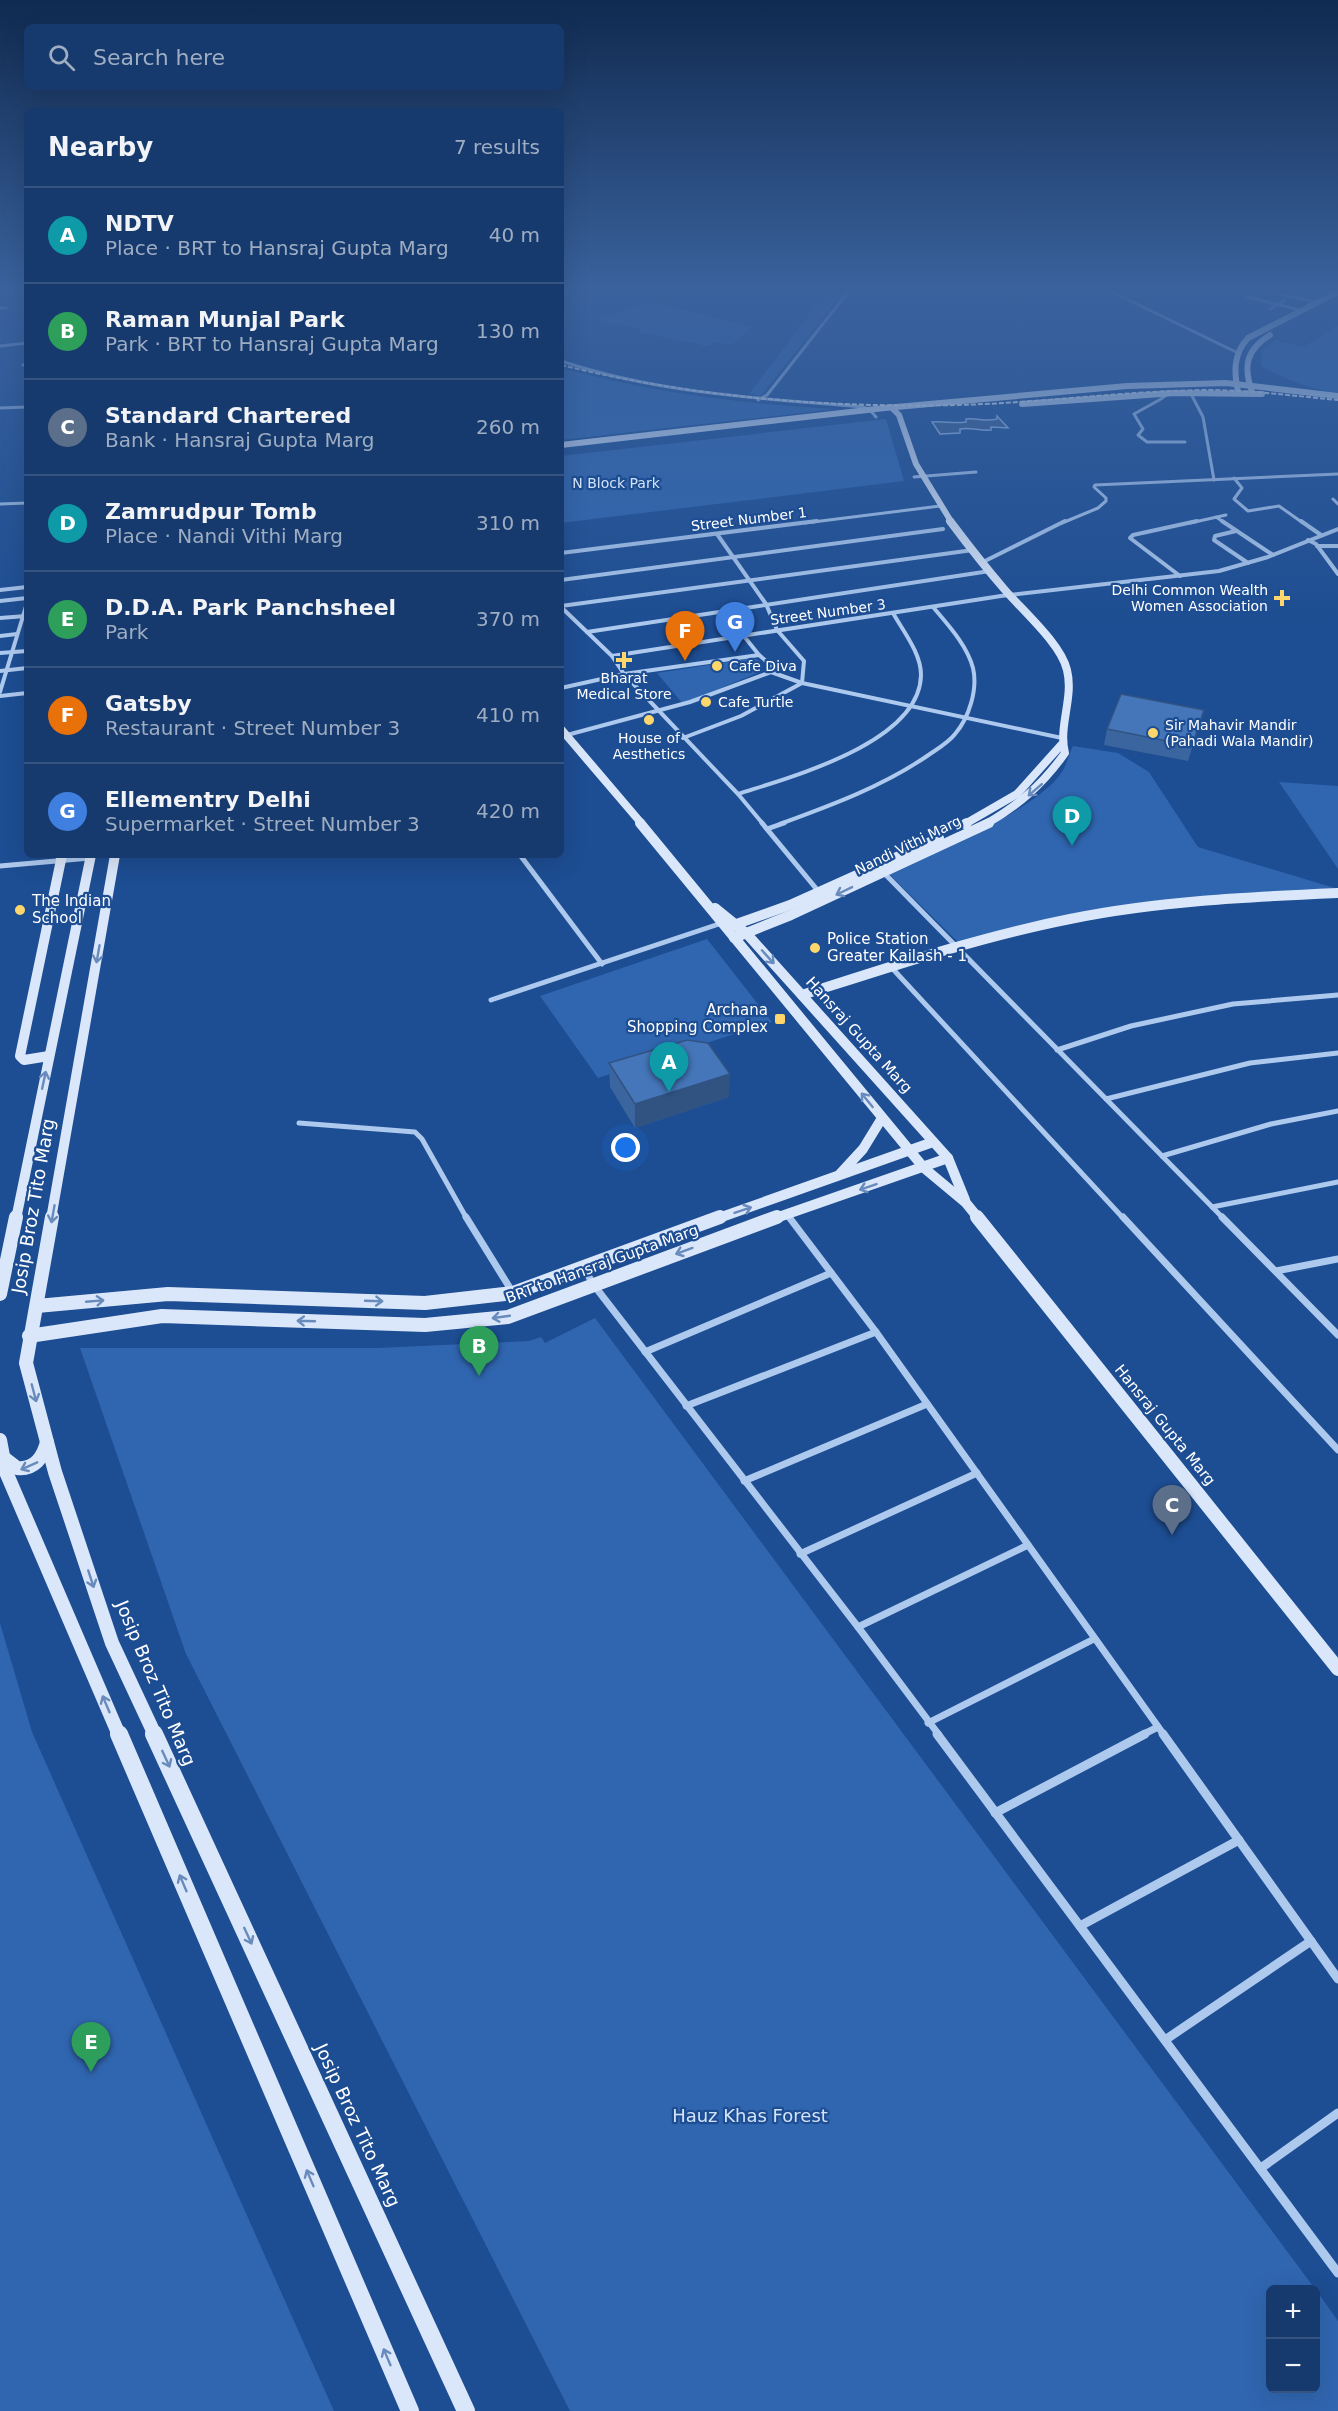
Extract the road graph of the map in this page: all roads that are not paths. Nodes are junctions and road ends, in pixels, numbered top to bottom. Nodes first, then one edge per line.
1 (825, 405) edge
2 (960, 405) edge
3 (1014, 405) dead end
4 (1020, 405) edge
5 (1151, 405) edge
6 (1197, 405) edge
7 (24, 407) edge
8 (991, 407) dead end
9 (0, 408) edge
10 (870, 410) junction
11 (892, 412) junction
12 (876, 417) junction
13 (738, 425) junction
14 (716, 431) junction
15 (743, 431) junction
16 (1185, 442) dead end
17 (564, 445) edge
18 (564, 451) edge
19 (976, 472) dead end
20 (1338, 474) edge
21 (923, 476) junction
22 (914, 477) junction
23 (1234, 478) junction
24 (1214, 480) junction
25 (1333, 499) dead end
26 (24, 503) edge
27 (0, 504) edge
28 (1338, 504) edge
29 (939, 505) junction
30 (1226, 515) dead end
31 (1216, 517) junction
32 (943, 529) dead end
33 (1236, 531) junction
34 (1338, 531) edge
35 (717, 534) junction
36 (1321, 535) junction
37 (1308, 540) junction
38 (1317, 546) junction
39 (1338, 546) edge
40 (973, 550) junction
41 (564, 553) edge
42 (1273, 555) junction
43 (733, 556) junction
44 (983, 562) junction
45 (1248, 563) junction
46 (990, 570) junction
47 (1338, 574) edge
48 (1180, 576) junction
49 (749, 579) junction
50 (564, 580) edge
51 (24, 587) edge
52 (0, 590) edge
53 (1011, 595) junction
54 (24, 600) edge
55 (0, 601) edge
56 (766, 604) junction
57 (564, 606) edge
58 (933, 608) junction
59 (564, 609) edge
60 (893, 613) junction
61 (24, 616) edge
62 (0, 618) edge
63 (24, 618) edge
64 (777, 630) junction
65 (24, 632) edge
66 (587, 632) junction
67 (18, 633) junction
68 (743, 635) junction
69 (0, 636) edge
70 (24, 651) edge
71 (12, 652) junction
72 (0, 653) edge
73 (759, 655) junction
74 (612, 656) junction
75 (24, 668) edge
76 (0, 670) edge
77 (7, 670) junction
78 (771, 672) junction
79 (624, 674) junction
80 (802, 683) junction
81 (564, 687) edge
82 (24, 693) edge
83 (0, 694) edge
84 (913, 707) junction
85 (658, 711) junction
86 (963, 719) junction
87 (564, 732) edge
88 (682, 738) junction
89 (1062, 741) junction
90 (738, 794) junction
91 (767, 829) junction
92 (62, 858) edge
93 (91, 858) edge
94 (114, 858) edge
95 (522, 858) edge
96 (0, 866) edge
97 (879, 868) junction
98 (819, 892) junction
99 (1338, 893) edge
100 (709, 904) junction
101 (738, 924) junction
102 (724, 926) junction
103 (747, 934) junction
104 (734, 938) junction
105 (957, 947) junction
106 (602, 964) junction
107 (891, 968) junction
108 (802, 995) junction
109 (1338, 995) edge
110 (491, 1000) dead end
111 (1057, 1050) junction
112 (1338, 1053) edge
113 (49, 1056) junction
114 (1106, 1100) junction
115 (1338, 1111) edge
116 (882, 1118) junction
117 (300, 1123) dead end
118 (933, 1142) junction
119 (909, 1151) junction
120 (1162, 1156) junction
121 (948, 1158) junction
122 (924, 1168) junction
123 (837, 1176) junction
124 (1338, 1182) edge
125 (966, 1203) junction
126 (1212, 1207) junction
127 (786, 1214) junction
128 (1338, 1259) edge
129 (583, 1266) junction
130 (1276, 1271) junction
131 (831, 1273) junction
132 (593, 1284) junction
133 (513, 1293) junction
134 (0, 1294) edge
135 (458, 1300) junction
136 (37, 1306) junction
137 (459, 1322) junction
138 (876, 1332) junction
139 (1338, 1335) edge
140 (29, 1336) junction
141 (645, 1352) junction
142 (927, 1404) junction
143 (686, 1406) junction
144 (47, 1441) junction
145 (1, 1448) edge
146 (1338, 1450) edge
147 (977, 1473) junction
148 (744, 1481) junction
149 (1028, 1545) junction
150 (800, 1554) junction
151 (858, 1627) junction
152 (1094, 1639) junction
153 (1338, 1669) edge
154 (928, 1723) junction
155 (1158, 1727) junction
156 (995, 1813) junction
157 (1239, 1840) junction
158 (1080, 1926) junction
159 (1311, 1941) junction
160 (1338, 1979) edge
161 (1165, 2040) junction
162 (1338, 2113) edge
163 (1261, 2169) junction
164 (1338, 2273) edge
165 (410, 2411) edge
166 (466, 2411) edge

1 - 10 street
2 - 11 street
3 - 4 street
5 - 16 street
6 - 24 street
7 - 9 street
8 - 11 street
10 - 11 street
10 - 12 street
10 - 13 street
11 - 12 street
11 - 21 street, Nandi Vithi Marg
11 - 22 street, Nandi Vithi Marg
12 - 15 street
13 - 14 street
13 - 15 street
14 - 15 street
14 - 17 street
14 - 18 street
19 - 21 street
20 - 23 street
21 - 22 street
21 - 29 street, Nandi Vithi Marg
22 - 29 street, Nandi Vithi Marg
23 - 24 street
23 - 36 street
24 - 44 street
25 - 28 street
26 - 27 street
29 - 35 street, Street Number 1
29 - 40 street, Nandi Vithi Marg
30 - 31 street
31 - 33 street
31 - 48 street
32 - 43 street
33 - 42 street
33 - 45 street
34 - 36 street, Street Number 3
35 - 41 street, Street Number 1
35 - 43 street
36 - 37 street, Street Number 3
37 - 38 street
37 - 42 street, Street Number 3
38 - 39 street
38 - 47 street
40 - 44 street, Nandi Vithi Marg
40 - 49 street
42 - 45 street, Street Number 3
43 - 49 street
43 - 50 street
44 - 46 street, Nandi Vithi Marg
45 - 48 street, Street Number 3
46 - 53 street, Nandi Vithi Marg
46 - 56 street
48 - 53 street, Street Number 3
49 - 56 street
49 - 57 street
51 - 52 street
53 - 58 street, Street Number 3
53 - 89 street, Nandi Vithi Marg
54 - 55 street
56 - 64 street
56 - 66 street
58 - 60 street, Street Number 3
58 - 86 street
59 - 66 street
60 - 64 street, Street Number 3
60 - 84 street
61 - 62 street
63 - 67 street
64 - 68 street, Street Number 3
64 - 80 street
65 - 67 street
66 - 74 street
67 - 69 street
67 - 71 street
68 - 73 street
68 - 74 street, Street Number 3
70 - 71 street
71 - 72 street
71 - 77 street
73 - 78 street
73 - 79 street
74 - 79 street
75 - 77 street
76 - 77 street
77 - 83 street
78 - 80 street
78 - 85 street
79 - 81 street
79 - 85 street
80 - 84 street
80 - 88 street
82 - 83 street
84 - 86 street
84 - 90 street
85 - 87 street
85 - 88 street
86 - 89 street
86 - 91 street
87 - 100 street, Hansraj Gupta Marg
88 - 90 street
89 - 97 street, Nandi Vithi Marg
90 - 91 street
91 - 98 street
92 - 96 street
92 - 113 street
93 - 113 street, Josip Broz Tito Marg
94 -> 136 street, Josip Broz Tito Marg
95 - 106 street
97 - 98 street, Nandi Vithi Marg
97 -> 103 street, Nandi Vithi Marg
97 - 105 street
98 - 101 street, Nandi Vithi Marg
99 - 105 street
100 - 101 street, Hansraj Gupta Marg
100 - 102 street, Hansraj Gupta Marg
101 - 102 street, Nandi Vithi Marg
101 - 103 street, Hansraj Gupta Marg
102 - 104 street, Hansraj Gupta Marg
102 - 106 street
103 - 104 street, Nandi Vithi Marg
103 -> 108 street, Hansraj Gupta Marg
116 -> 104 street, Hansraj Gupta Marg
105 - 107 street
105 - 111 street
106 - 110 street
107 - 108 street
107 - 146 street
108 - 118 street, Hansraj Gupta Marg
109 - 111 street
111 - 114 street
112 - 114 street
134 -> 113 street, Josip Broz Tito Marg
114 - 120 street
115 - 120 street
116 - 119 street, Hansraj Gupta Marg
116 - 123 street
117 - 133 street
118 - 119 street, BRT to Hansraj Gupta Marg
118 - 121 street, Hansraj Gupta Marg
119 - 122 street, Hansraj Gupta Marg
119 - 123 street, BRT to Hansraj Gupta Marg
120 - 126 street
121 - 122 street, BRT to Hansraj Gupta Marg
121 - 125 street, Hansraj Gupta Marg
122 - 125 street, Hansraj Gupta Marg
122 -> 127 street, BRT to Hansraj Gupta Marg
129 -> 123 street, BRT to Hansraj Gupta Marg
124 - 126 street
125 - 153 street, Hansraj Gupta Marg
126 - 130 street
127 - 131 street
127 -> 132 street, BRT to Hansraj Gupta Marg
128 - 130 street
129 - 132 street
129 - 133 street, BRT to Hansraj Gupta Marg
130 - 139 street
131 - 138 street
131 - 141 street
132 -> 137 street, BRT to Hansraj Gupta Marg
132 - 141 street
133 - 135 street, BRT to Hansraj Gupta Marg
136 -> 135 street, BRT to Hansraj Gupta Marg
135 - 137 street
136 - 140 street, Josip Broz Tito Marg
137 -> 140 street, BRT to Hansraj Gupta Marg
138 - 142 street
138 - 143 street
140 -> 144 street, Josip Broz Tito Marg
141 - 143 street
142 - 147 street
142 - 148 street
143 - 148 street
144 -> 145 street
144 -> 166 street, Josip Broz Tito Marg
165 -> 145 street
147 - 149 street
147 - 150 street
148 - 150 street
149 - 151 street
149 - 152 street
150 - 151 street
151 - 154 street
152 - 154 street
152 - 155 street
154 - 156 street
155 - 156 street
155 - 157 street
156 - 158 street
157 - 158 street
157 - 159 street
158 - 161 street
159 - 160 street
159 - 161 street
161 - 163 street
162 - 163 street
163 - 164 street

